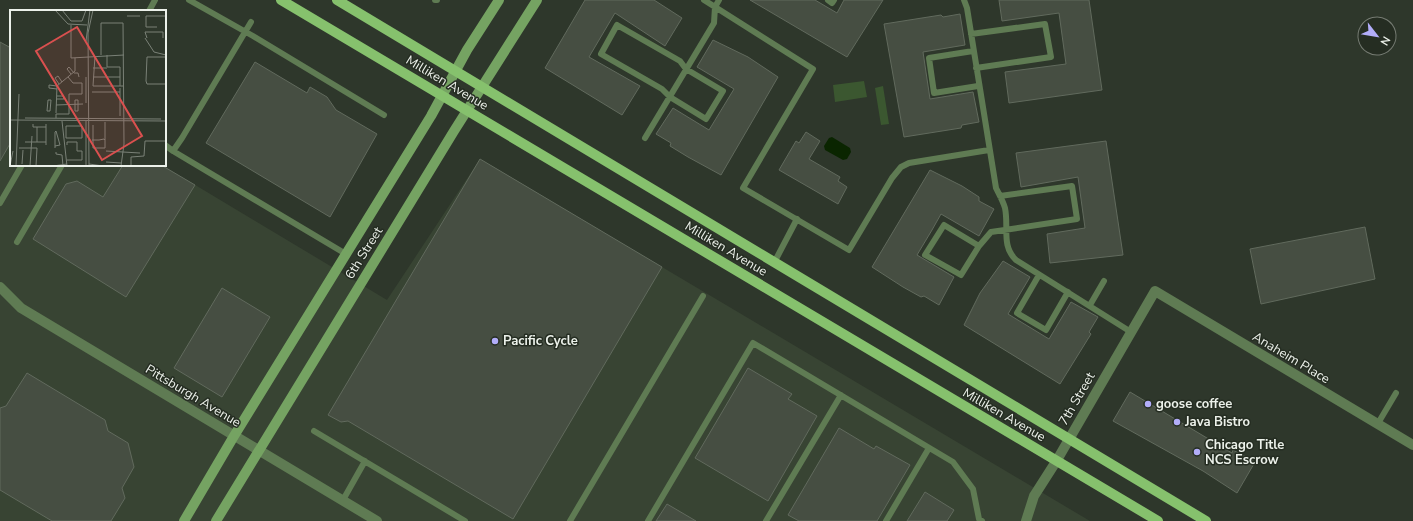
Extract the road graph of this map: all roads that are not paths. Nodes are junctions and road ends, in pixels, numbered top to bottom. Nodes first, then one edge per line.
1 (155, 0) edge
2 (189, 0) edge
3 (281, 0) edge
4 (337, 0) edge
5 (499, 0) edge
6 (537, 0) edge
7 (704, 0) edge
8 (719, 0) edge
9 (828, 0) edge
10 (834, 0) edge
11 (964, 0) edge
12 (715, 7) junction
13 (150, 10) edge
14 (251, 22) dead end
15 (245, 32) junction
16 (971, 34) junction
17 (973, 51) junction
18 (976, 68) junction
19 (686, 69) junction
20 (456, 71) junction
21 (978, 86) junction
22 (482, 87) junction
23 (442, 95) junction
24 (670, 97) junction
25 (467, 110) junction
26 (384, 115) dead end
27 (645, 138) dead end
28 (166, 146) edge
29 (989, 150) junction
30 (173, 151) junction
31 (21, 166) edge
32 (61, 166) edge
33 (1000, 196) junction
34 (0, 203) edge
35 (797, 219) junction
36 (1006, 228) junction
37 (17, 242) dead end
38 (979, 246) junction
39 (346, 254) junction
40 (774, 261) junction
41 (1040, 275) junction
42 (1104, 281) dead end
43 (0, 287) edge
44 (1068, 292) junction
45 (1155, 292) joint
46 (703, 296) dead end
47 (1090, 305) junction
48 (1131, 332) junction
49 (1396, 393) dead end
50 (841, 395) junction
51 (1377, 425) junction
52 (314, 431) dead end
53 (234, 436) junction
54 (1069, 438) junction
55 (1413, 445) edge
56 (929, 448) junction
57 (258, 450) junction
58 (1057, 460) junction
59 (365, 461) junction
60 (343, 500) junction
61 (184, 521) edge
62 (216, 521) edge
63 (377, 521) edge
64 (465, 521) edge
65 (570, 521) edge
66 (648, 521) edge
67 (766, 521) edge
68 (886, 521) edge
69 (982, 521) edge
70 (1026, 521) edge
71 (1158, 521) edge
72 (1206, 521) edge

1 - 13 lane
2 - 15 lane
3 - 23 main road, Milliken Avenue
4 - 20 main road, Milliken Avenue
5 - 20 main road, 6th Street
6 - 22 main road, 6th Street
7 - 12 lane
8 - 12 lane
9 - 10 lane
11 - 16 lane
12 - 19 lane
12 - 35 lane
14 - 15 lane
15 - 26 lane
15 - 30 lane
16 - 17 lane
16 - 18 lane
17 - 18 lane
17 - 21 lane
18 - 21 lane
19 - 24 lane
19 - 24 lane
19 - 24 lane
20 - 22 main road, Milliken Avenue
20 - 23 main road, 6th Street
21 - 29 lane
22 - 25 main road, 6th Street
22 - 40 main road, Milliken Avenue
23 - 25 main road, Milliken Avenue
23 - 39 main road, 6th Street
24 - 27 lane
25 - 57 main road, 6th Street
25 - 58 main road, Milliken Avenue
28 - 30 lane
29 - 33 lane
29 - 35 lane
30 - 39 lane
31 - 34 lane
32 - 37 lane
33 - 36 lane
33 - 36 lane
35 - 40 lane
36 - 38 lane
36 - 41 lane
38 - 38 lane
39 - 53 main road, 6th Street
40 - 54 main road, Milliken Avenue
41 - 44 lane
41 - 44 lane
42 - 47 lane
43 - 53 street, Pittsburgh Avenue
44 - 47 lane
45 - 48 street, 7th Street
45 - 51 street, Anaheim Place
46 - 65 lane
47 - 48 lane
48 - 54 street, 7th Street
49 - 51 lane
50 - 56 lane
50 - 66 lane
50 - 67 lane
51 - 55 street, Anaheim Place
52 - 59 lane
53 - 57 street, Pittsburgh Avenue
53 - 61 main road, 6th Street
54 - 58 street, 7th Street
54 - 72 main road, Milliken Avenue
56 - 68 lane
56 - 69 lane
57 - 60 street, Pittsburgh Avenue
57 - 62 main road, 6th Street
58 - 70 street, 7th Street
58 - 71 main road, Milliken Avenue
59 - 60 lane
59 - 64 lane
60 - 63 street, Pittsburgh Avenue

